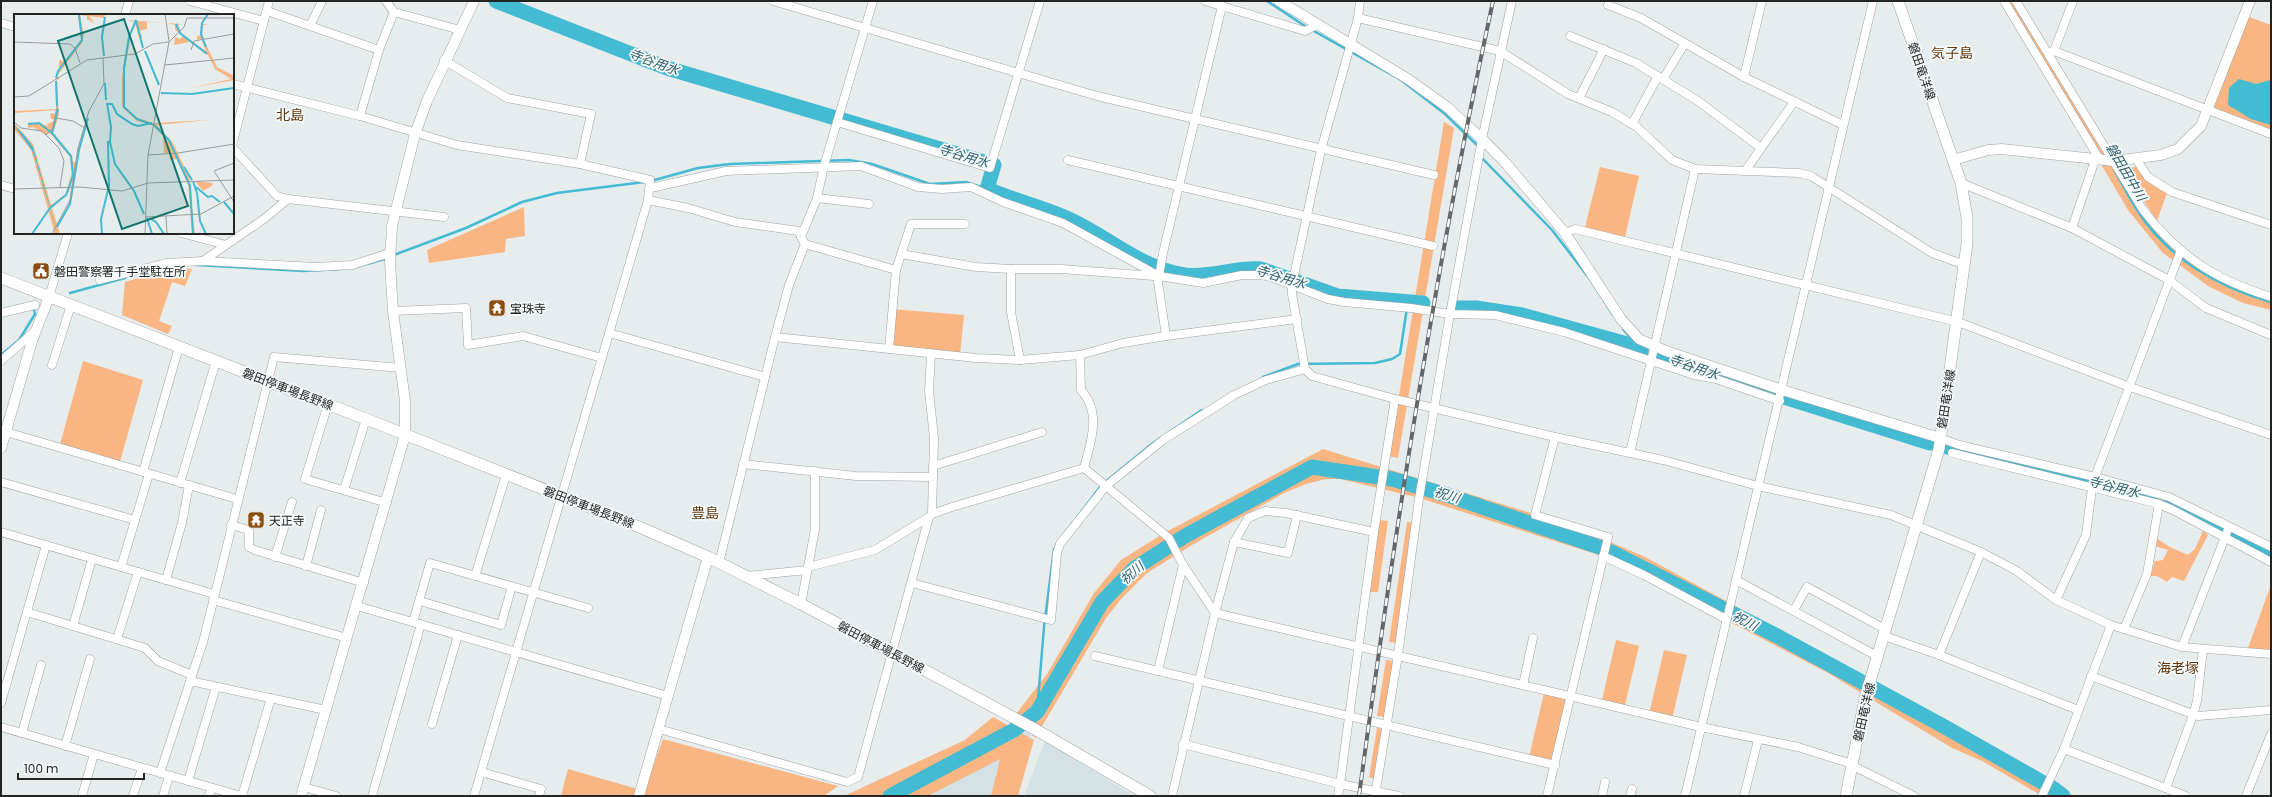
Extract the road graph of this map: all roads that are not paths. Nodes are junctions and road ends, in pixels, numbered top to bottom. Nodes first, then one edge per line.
1 (129, 1) edge
2 (190, 1) edge
3 (270, 1) edge
4 (322, 1) edge
5 (386, 1) edge
6 (474, 1) edge
7 (773, 1) edge
8 (873, 1) edge
9 (1040, 1) edge
10 (1205, 1) edge
11 (1279, 1) edge
12 (1360, 1) edge
13 (1512, 1) edge
14 (1762, 1) edge
15 (1873, 1) edge
16 (1898, 1) edge
17 (2004, 1) edge
18 (2016, 1) edge
19 (2073, 1) edge
20 (2250, 1) edge
21 (1608, 5) dead end
22 (1222, 6) junction
23 (267, 10) junction
24 (394, 12) junction
25 (126, 14) edge
26 (1358, 18) junction
27 (264, 21) junction
28 (1, 23) edge
29 (1317, 25) junction
30 (310, 26) junction
31 (14, 27) edge
32 (865, 28) junction
33 (460, 30) junction
34 (1570, 36) dead end
35 (1685, 43) junction
36 (1350, 46) junction
37 (1604, 49) junction
38 (379, 50) junction
39 (1500, 51) junction
40 (2051, 52) junction
41 (444, 60) junction
42 (1019, 73) junction
43 (1744, 77) junction
44 (1661, 78) junction
45 (234, 84) edge
46 (247, 88) junction
47 (1579, 98) junction
48 (1794, 102) junction
49 (2208, 109) junction
50 (360, 116) junction
51 (1196, 119) junction
52 (837, 122) junction
53 (1632, 124) junction
54 (1843, 126) junction
55 (415, 134) junction
56 (2271, 134) edge
57 (234, 138) edge
58 (1482, 139) junction
59 (1761, 148) junction
60 (234, 149) edge
61 (1321, 150) junction
62 (2136, 159) junction
63 (1068, 160) dead end
64 (1953, 160) junction
65 (2104, 160) junction
66 (580, 164) junction
67 (824, 166) junction
68 (1695, 169) junction
69 (1745, 171) junction
70 (1434, 175) dead end
71 (1962, 183) junction
72 (1, 185) edge
73 (1180, 186) junction
74 (1828, 187) junction
75 (651, 188) junction
76 (14, 189) edge
77 (818, 198) junction
78 (288, 199) junction
79 (648, 200) junction
80 (869, 204) dead end
81 (396, 211) junction
82 (1308, 216) junction
83 (444, 217) dead end
84 (966, 224) dead end
85 (2271, 225) edge
86 (2072, 228) junction
87 (1565, 232) junction
88 (68, 234) edge
89 (185, 234) edge
90 (803, 241) junction
91 (226, 245) junction
92 (1433, 246) dead end
93 (2180, 250) junction
94 (1675, 253) junction
95 (901, 254) junction
96 (390, 257) junction
97 (203, 261) junction
98 (1966, 265) junction
99 (1012, 269) junction
100 (896, 270) junction
101 (1159, 276) junction
102 (1, 278) edge
103 (100, 280) dead end
104 (2169, 280) junction
105 (1806, 284) junction
106 (1292, 285) junction
107 (2271, 297) edge
108 (44, 302) junction
109 (71, 305) junction
110 (393, 311) junction
111 (1, 314) edge
112 (1450, 314) junction
113 (1297, 319) junction
114 (1958, 322) junction
115 (36, 330) junction
116 (609, 333) junction
117 (2271, 334) edge
118 (1166, 336) junction
119 (775, 337) junction
120 (179, 347) junction
121 (1654, 347) junction
122 (889, 349) junction
123 (931, 354) junction
124 (1080, 355) junction
125 (602, 358) junction
126 (1020, 360) junction
127 (1, 361) edge
128 (216, 361) junction
129 (1652, 361) junction
130 (52, 365) dead end
131 (401, 368) junction
132 (1305, 369) junction
133 (765, 377) junction
134 (267, 381) junction
135 (2130, 387) junction
136 (1782, 390) junction
137 (1395, 399) junction
138 (1780, 401) junction
139 (328, 404) junction
140 (1435, 408) junction
141 (366, 419) junction
142 (6, 432) junction
143 (1042, 432) dead end
144 (2271, 435) edge
145 (405, 436) junction
146 (1555, 437) junction
147 (1940, 438) junction
148 (1, 448) edge
149 (1952, 453) dead end
150 (1630, 454) junction
151 (743, 464) junction
152 (933, 466) junction
153 (1084, 468) junction
154 (815, 472) junction
155 (146, 473) junction
156 (506, 475) junction
157 (933, 477) junction
158 (2095, 477) junction
159 (1, 482) edge
160 (180, 483) junction
161 (189, 485) junction
162 (1106, 486) junction
163 (1758, 486) junction
164 (2092, 488) junction
165 (344, 490) junction
166 (561, 496) junction
167 (237, 499) junction
168 (292, 502) dead end
169 (387, 503) junction
170 (2159, 504) junction
171 (321, 510) dead end
172 (1297, 515) junction
173 (931, 516) junction
174 (135, 520) junction
175 (1918, 524) junction
176 (231, 526) junction
177 (2229, 527) junction
178 (1, 532) edge
179 (1374, 532) junction
180 (2224, 538) junction
181 (1234, 542) junction
182 (46, 545) junction
183 (2271, 547) edge
184 (1981, 552) junction
185 (1603, 556) junction
186 (275, 557) junction
187 (708, 557) junction
188 (92, 559) junction
189 (719, 562) junction
190 (2271, 562) edge
191 (1183, 565) junction
192 (306, 566) junction
193 (121, 567) junction
194 (808, 569) junction
195 (138, 572) junction
196 (475, 576) junction
197 (747, 576) junction
198 (166, 580) junction
199 (1736, 580) junction
200 (364, 583) junction
201 (912, 583) junction
202 (512, 586) junction
203 (533, 592) junction
204 (214, 597) junction
205 (2056, 600) junction
206 (420, 601) junction
207 (801, 604) junction
208 (357, 606) junction
209 (588, 608) dead end
210 (1794, 610) junction
211 (27, 612) junction
212 (1215, 612) junction
213 (1726, 619) junction
214 (417, 624) junction
215 (2111, 625) junction
216 (73, 626) junction
217 (2124, 629) junction
218 (1885, 632) junction
219 (458, 636) junction
220 (347, 638) junction
221 (1533, 638) dead end
222 (117, 639) junction
223 (1358, 645) junction
224 (2182, 647) junction
225 (2203, 649) junction
226 (516, 652) junction
227 (893, 653) junction
228 (2271, 654) edge
229 (1398, 655) junction
230 (1939, 655) junction
231 (1095, 656) dead end
232 (1877, 656) junction
233 (90, 659) dead end
234 (41, 665) dead end
235 (1158, 671) junction
236 (2091, 676) junction
237 (191, 678) junction
238 (1198, 681) junction
239 (1523, 685) junction
240 (216, 687) junction
241 (668, 696) junction
242 (1570, 696) junction
243 (271, 698) junction
244 (1, 703) edge
245 (326, 710) junction
246 (2078, 710) junction
247 (2271, 710) edge
248 (1349, 715) junction
249 (2193, 715) junction
250 (432, 724) dead end
251 (1386, 725) junction
252 (1, 727) edge
253 (1701, 727) junction
254 (659, 729) junction
255 (22, 734) junction
256 (2271, 734) edge
257 (1758, 740) junction
258 (1183, 744) junction
259 (65, 746) junction
260 (2064, 749) junction
261 (94, 754) junction
262 (1852, 764) junction
263 (1555, 765) junction
264 (142, 768) junction
265 (481, 772) junction
266 (160, 773) junction
267 (169, 776) junction
268 (188, 781) junction
269 (1605, 782) dead end
270 (1340, 784) junction
271 (2166, 788) junction
272 (302, 791) edge
273 (210, 792) edge
274 (1376, 793) edge
275 (82, 796) edge
276 (133, 796) edge
277 (163, 796) edge
278 (241, 796) edge
279 (336, 796) edge
280 (372, 796) edge
281 (474, 796) edge
282 (539, 796) edge
283 (639, 796) edge
284 (1150, 796) edge
285 (1172, 796) edge
286 (1338, 796) edge
287 (1400, 796) edge
288 (1547, 796) edge
289 (1602, 796) edge
290 (1685, 796) edge
291 (1744, 796) edge
292 (1846, 796) edge
293 (1914, 796) edge
294 (2042, 796) edge
295 (2186, 796) edge
296 (2246, 796) edge

1 - 25 street
2 - 27 street
3 - 23 street
4 - 30 street
5 - 24 street
6 - 33 street
7 - 32 street
8 - 32 street
9 - 42 street
10 - 22 street
11 - 29 street
12 - 26 street
13 - 39 street
14 - 43 street
15 - 54 street
16 - 64 main road, 磐田竜洋線
17 - 65 street
18 - 40 street
19 - 40 street
20 - 49 street
21 - 35 street
22 - 29 street
22 - 51 street
23 - 27 street
23 - 30 street
24 - 33 street
24 - 38 street
26 - 36 street
26 - 39 street
27 - 46 street
28 - 31 street
29 - 36 street
30 - 38 street
32 - 42 street
32 - 52 street
33 - 41 street
34 - 37 street
35 - 43 street
35 - 44 street
36 - 58 street
36 - 61 street
37 - 44 street
37 - 47 street
38 - 50 street
39 - 47 street
39 - 58 street
40 - 49 street
40 - 65 street
41 - 55 street
41 - 66 street
42 - 51 street
42 - 52 street
43 - 48 street
44 - 53 street
44 - 59 street
45 - 46 street
46 - 50 street
46 - 57 street
47 - 53 street
48 - 54 street
48 - 59 street
49 - 56 street
49 - 62 street
50 - 55 street
51 - 61 street
51 - 73 street
52 - 67 street
53 - 68 street
54 - 74 street
55 - 66 street
55 - 81 street
58 - 87 street
58 - 112 street
59 - 69 street
60 - 78 street
61 - 70 street
61 - 82 street
62 - 65 street
62 - 85 street
63 - 73 street
64 - 65 street
64 - 71 main road, 磐田竜洋線
65 - 86 street
65 - 93 street
66 - 75 street
67 - 75 street
67 - 77 street
67 - 101 street
68 - 69 street
68 - 94 street
69 - 74 street
71 - 86 street
71 - 98 main road, 磐田竜洋線
72 - 76 street
73 - 82 street
73 - 101 street
74 - 98 street
74 - 105 street
75 - 79 street
77 - 80 street
77 - 90 street
78 - 81 street
78 - 91 street
79 - 90 street
79 - 116 street
81 - 83 street
81 - 96 street
82 - 92 street
82 - 106 street
84 - 95 street
86 - 104 street
87 - 94 street
87 - 121 street
88 - 108 street
89 - 91 street
90 - 100 street
90 - 119 street
91 - 97 street
93 - 104 street
93 - 107 street
94 - 105 street
94 - 121 street
95 - 99 street
95 - 100 street
96 - 97 street
96 - 110 street
97 - 103 street
98 - 114 main road, 磐田竜洋線
99 - 101 street
99 - 126 street
100 - 122 street
101 - 106 street
101 - 118 street
102 - 108 main road, 磐田停車場長野線
104 - 117 street
104 - 135 street
105 - 114 street
105 - 136 street
106 - 112 street
106 - 113 street
108 - 109 main road, 磐田停車場長野線
108 - 111 street
108 - 115 street
109 - 120 main road, 磐田停車場長野線
109 - 130 street
110 - 125 street
110 - 131 street
112 - 129 street
112 - 140 street
113 - 118 street
113 - 132 street
114 - 135 street
114 - 147 main road, 磐田竜洋線
115 - 127 street
115 - 142 street
116 - 125 street
116 - 133 street
118 - 124 street
119 - 122 street
119 - 133 street
120 - 128 main road, 磐田停車場長野線
120 - 155 street
121 - 129 street
121 - 136 street
122 - 123 street
123 - 126 street
123 - 152 street
124 - 126 street
124 - 153 street
125 - 166 street
128 - 134 main road, 磐田停車場長野線
128 - 160 street
129 - 138 street
129 - 150 street
131 - 134 street
131 - 145 street
132 - 137 street
132 - 162 street
133 - 151 street
134 - 139 main road, 磐田停車場長野線
134 - 167 street
135 - 144 street
135 - 158 street
136 - 138 street
136 - 147 street
137 - 140 street
137 - 179 street
138 - 163 street
139 - 141 main road, 磐田停車場長野線
139 - 165 street
140 - 146 street
140 - 229 street
141 - 145 main road, 磐田停車場長野線
141 - 165 street
142 - 148 street
142 - 155 street
143 - 152 street
145 - 156 main road, 磐田停車場長野線
145 - 169 street
146 - 150 street
146 - 185 street
147 - 158 street
147 - 175 main road, 磐田竜洋線
149 - 164 street
150 - 163 street
151 - 154 street
151 - 189 street
152 - 157 street
153 - 162 street
153 - 173 street
154 - 157 street
154 - 194 street
155 - 160 street
155 - 174 street
156 - 166 main road, 磐田停車場長野線
156 - 196 street
157 - 173 street
158 - 164 street
158 - 177 street
159 - 174 street
160 - 161 street
161 - 167 street
161 - 198 street
162 - 191 street
162 - 201 street
163 - 175 street
163 - 199 street
164 - 170 street
164 - 205 street
165 - 169 street
166 - 187 main road, 磐田停車場長野線
166 - 203 street
167 - 176 street
168 - 186 street
169 - 200 street
170 - 180 street
170 - 217 street
171 - 192 street
172 - 179 street
172 - 181 street
172 - 181 street
173 - 194 street
173 - 201 street
174 - 193 street
175 - 184 street
175 - 218 main road, 磐田竜洋線
176 - 186 street
176 - 204 street
177 - 180 street
177 - 183 street
178 - 182 street
179 - 223 street
180 - 190 street
180 - 224 street
181 - 212 street
182 - 188 street
182 - 211 street
184 - 205 street
184 - 230 street
185 - 213 street
185 - 242 street
186 - 192 street
187 - 189 main road, 磐田停車場長野線
187 - 241 street
188 - 193 street
188 - 216 street
189 - 197 main road, 磐田停車場長野線
191 - 212 street
191 - 235 street
192 - 200 street
193 - 195 street
194 - 197 street
194 - 207 street
195 - 198 street
195 - 222 street
196 - 202 street
196 - 206 street
197 - 207 main road, 磐田停車場長野線
198 - 204 street
199 - 210 street
199 - 213 street
200 - 208 street
201 - 227 street
202 - 203 street
202 - 206 street
203 - 209 street
203 - 226 street
204 - 220 street
204 - 237 street
205 - 215 street
206 - 214 street
207 - 227 main road, 磐田停車場長野線
208 - 214 street
208 - 220 street
210 - 218 street
210 - 232 street
211 - 216 street
211 - 244 street
212 - 223 street
212 - 238 street
213 - 253 street
214 - 219 street
214 - 280 street
215 - 217 street
215 - 236 street
216 - 222 street
217 - 224 street
218 - 230 street
218 - 232 main road, 磐田竜洋線
219 - 226 street
219 - 250 street
220 - 245 street
221 - 239 street
222 - 237 street
223 - 229 street
223 - 248 street
224 - 225 street
225 - 228 street
225 - 249 street
226 - 241 street
226 - 265 street
227 - 254 street
227 - 284 main road, 磐田停車場長野線
229 - 239 street
229 - 251 street
230 - 246 street
231 - 235 street
232 - 262 main road, 磐田竜洋線
233 - 259 street
234 - 255 street
235 - 238 street
236 - 246 street
236 - 249 street
237 - 240 street
237 - 266 street
238 - 248 street
238 - 258 street
239 - 242 street
240 - 243 street
240 - 268 street
241 - 254 street
242 - 253 street
242 - 263 street
243 - 245 street
243 - 278 street
245 - 272 street
246 - 260 street
247 - 249 street
248 - 251 street
248 - 270 street
249 - 271 street
251 - 263 street
251 - 274 street
252 - 255 street
253 - 257 street
253 - 290 street
254 - 283 street
255 - 259 street
256 - 296 street
257 - 262 street
257 - 291 street
258 - 270 street
258 - 285 street
259 - 261 street
260 - 271 street
260 - 294 street
261 - 264 street
261 - 275 street
262 - 292 main road, 磐田竜洋線
262 - 293 street
263 - 288 street
264 - 266 street
264 - 276 street
265 - 281 street
265 - 282 street
266 - 267 street
267 - 268 street
267 - 277 street
268 - 273 street
269 - 289 street
270 - 274 street
270 - 286 street
271 - 295 street
272 - 279 street
273 - 278 street
274 - 287 street

